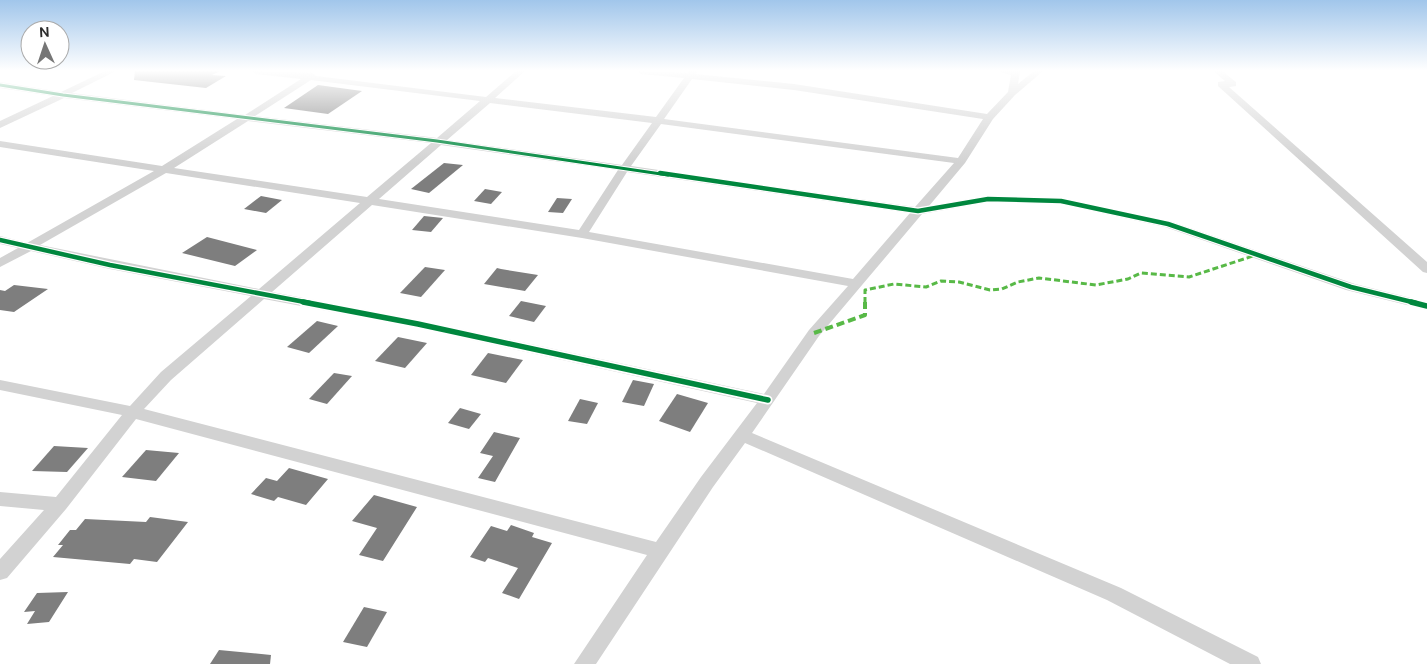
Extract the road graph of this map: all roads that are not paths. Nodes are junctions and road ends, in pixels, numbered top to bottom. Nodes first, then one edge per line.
1 (48, 102) edge
2 (119, 102) edge
3 (271, 102) edge
4 (485, 102) edge
5 (503, 102) edge
6 (672, 102) edge
7 (891, 102) edge
8 (1003, 102) edge
9 (1240, 102) edge
10 (989, 117) junction
11 (246, 118) junction
12 (658, 121) junction
13 (0, 125) edge
14 (437, 142) junction
15 (0, 144) edge
16 (961, 161) junction
17 (624, 169) junction
18 (163, 170) junction
19 (367, 203) junction
20 (918, 212) junction
21 (582, 234) junction
22 (0, 240) edge
23 (27, 247) junction
24 (0, 263) edge
25 (1427, 269) edge
26 (855, 283) junction
27 (262, 294) junction
28 (1427, 306) edge
29 (0, 385) edge
30 (768, 400) junction
31 (133, 412) junction
32 (742, 434) junction
33 (0, 499) edge
34 (60, 504) junction
35 (661, 552) junction
36 (0, 572) edge
37 (584, 664) edge
38 (1251, 664) edge

1 - 13 street
2 - 11 street
3 - 11 street
4 - 14 street
5 - 12 street
6 - 12 street
7 - 10 street
8 - 10 street
9 - 25 street
10 - 16 street
11 - 14 street
11 - 18 street
12 - 16 street
12 - 17 street
14 - 17 street
14 - 19 street
15 - 18 street
16 - 20 street
17 - 20 street
17 - 21 street
18 - 19 street
18 - 23 street
19 - 21 street
19 - 27 street
20 - 26 street
20 - 28 street
21 - 26 street
22 - 23 street
23 - 24 street
23 - 27 street
26 - 30 street
27 - 30 street
27 - 31 street
29 - 31 street
30 - 32 street
31 - 34 street
31 - 35 street
32 - 35 street
32 - 38 street
33 - 34 street
34 - 36 street
35 - 37 street

